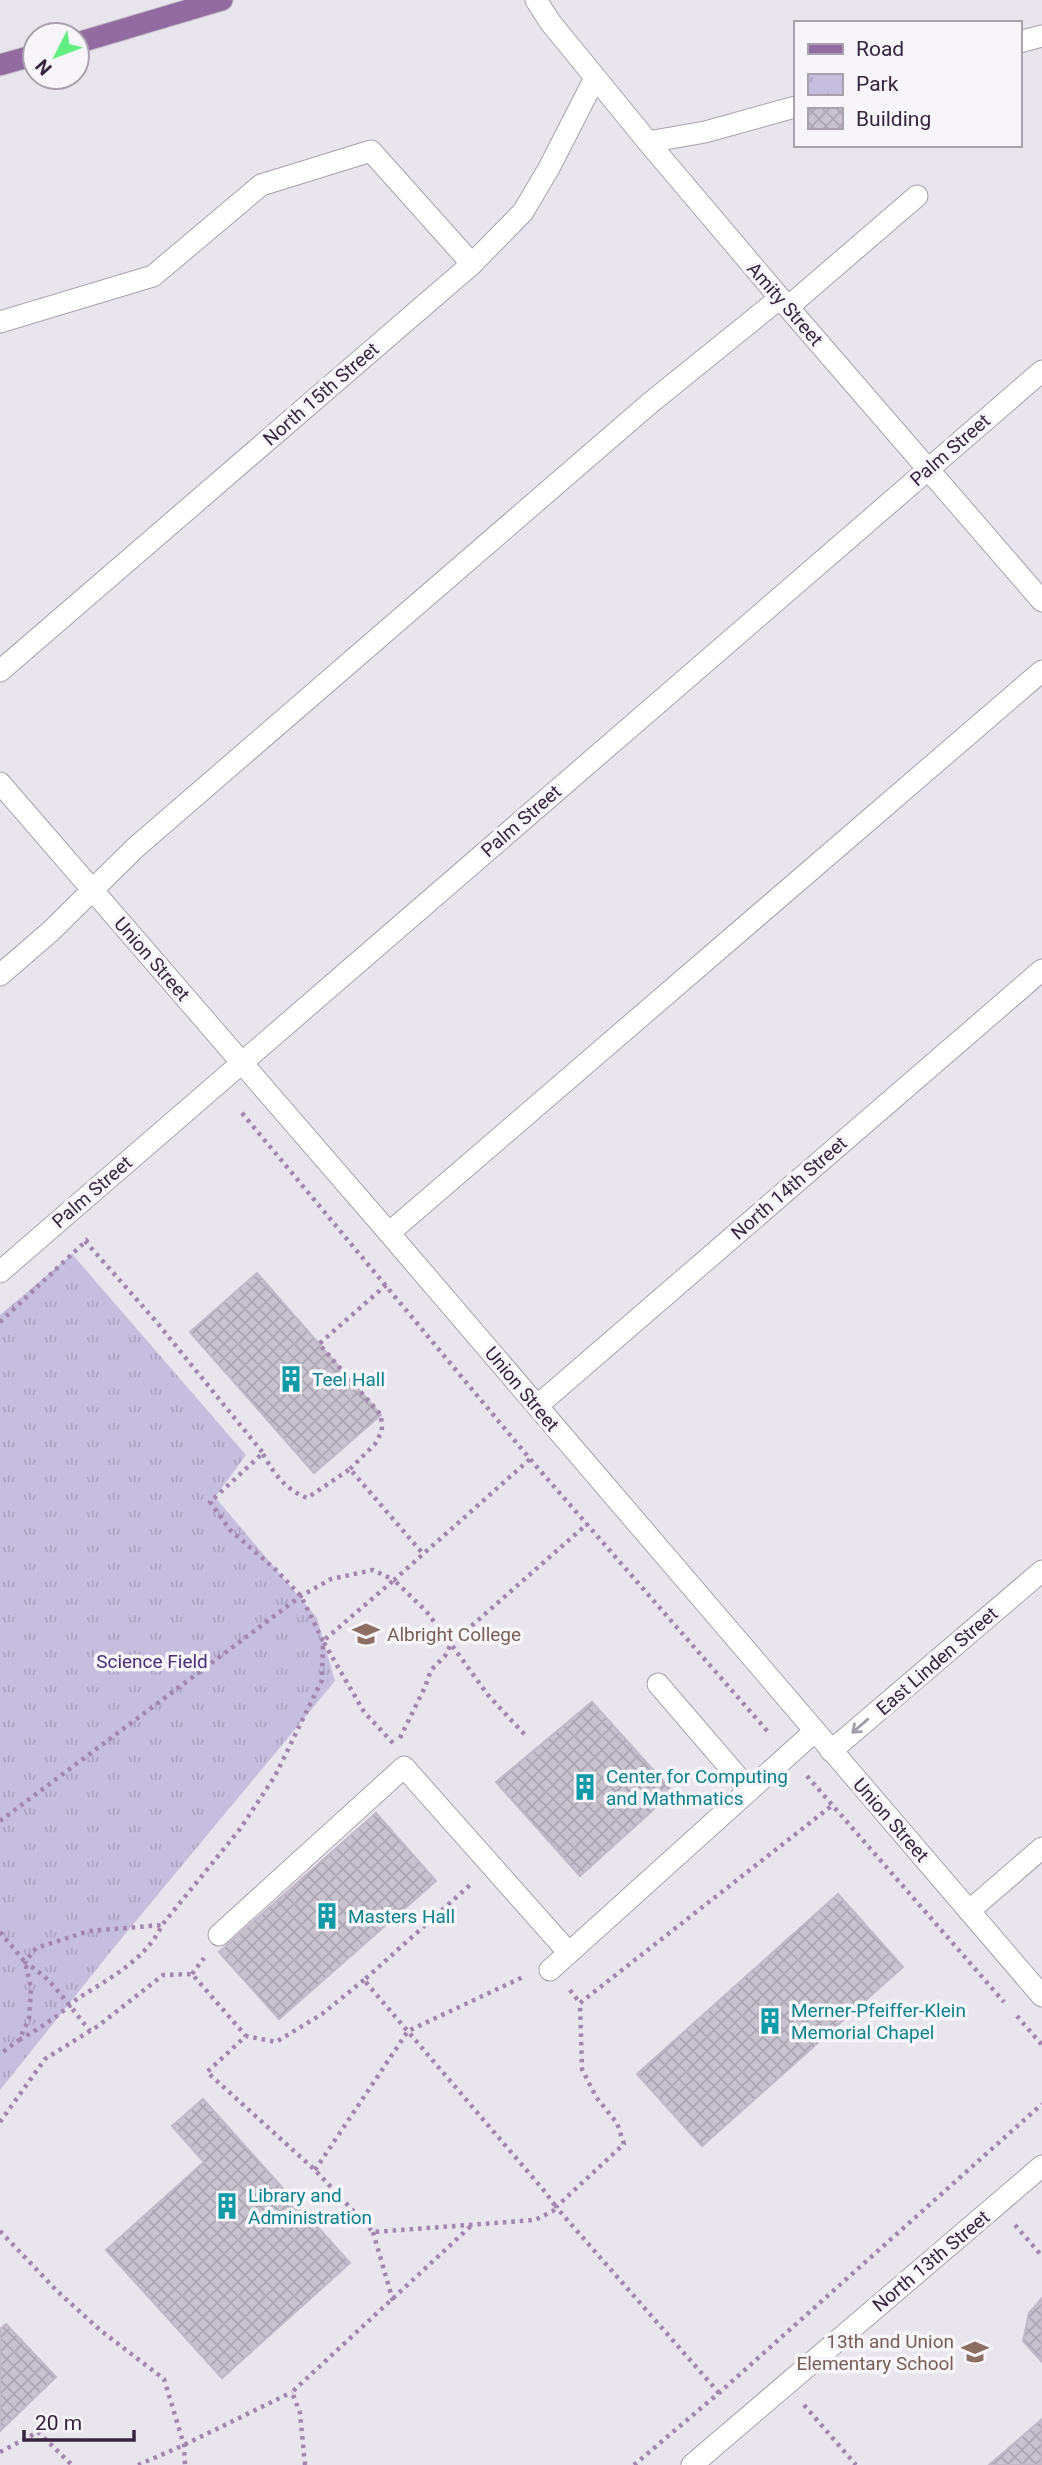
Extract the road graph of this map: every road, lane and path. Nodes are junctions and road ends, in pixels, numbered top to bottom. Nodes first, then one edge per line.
1 (222, 0) edge
2 (536, 0) edge
3 (1042, 36) edge
4 (91, 39) edge
5 (1021, 42) edge
6 (21, 59) edge
7 (0, 65) edge
8 (595, 78) junction
9 (794, 107) edge
10 (648, 142) junction
11 (917, 196) dead end
12 (472, 264) junction
13 (784, 303) junction
14 (0, 322) edge
15 (1042, 371) edge
16 (928, 469) junction
17 (1042, 601) edge
18 (0, 671) edge
19 (1042, 671) edge
20 (0, 783) edge
21 (92, 890) junction
22 (1042, 970) edge
23 (0, 975) edge
24 (241, 1061) junction
25 (234, 1103) dead end
26 (63, 1217) junction
27 (95, 1232) dead end
28 (389, 1233) junction
29 (85, 1241) junction
30 (0, 1272) edge
31 (386, 1285) junction
32 (0, 1322) edge
33 (537, 1406) junction
34 (263, 1454) junction
35 (530, 1459) junction
36 (350, 1469) junction
37 (587, 1524) junction
38 (424, 1555) junction
39 (1042, 1571) edge
40 (394, 1580) junction
41 (301, 1596) junction
42 (323, 1641) junction
43 (451, 1644) junction
44 (658, 1684) dead end
45 (815, 1731) junction
46 (526, 1736) dead end
47 (396, 1745) dead end
48 (831, 1751) junction
49 (788, 1755) junction
50 (749, 1790) junction
51 (843, 1796) dead end
52 (832, 1805) junction
53 (0, 1821) edge
54 (1042, 1848) edge
55 (477, 1879) dead end
56 (969, 1911) junction
57 (162, 1925) junction
58 (0, 1932) edge
59 (219, 1935) dead end
60 (569, 1953) junction
61 (25, 1962) junction
62 (550, 1970) junction
63 (363, 1980) junction
64 (1042, 1996) edge
65 (580, 2003) junction
66 (1006, 2003) dead end
67 (69, 2006) junction
68 (1015, 2014) dead end
69 (90, 2031) junction
70 (408, 2031) junction
71 (246, 2036) junction
72 (19, 2040) junction
73 (1042, 2045) edge
74 (0, 2054) edge
75 (1042, 2104) edge
76 (0, 2122) edge
77 (1042, 2166) edge
78 (315, 2170) junction
79 (997, 2204) junction
80 (556, 2207) junction
81 (473, 2224) junction
82 (0, 2231) edge
83 (373, 2232) junction
84 (1042, 2256) edge
85 (393, 2301) junction
86 (786, 2385) junction
87 (292, 2392) junction
88 (719, 2393) junction
89 (184, 2445) junction
90 (0, 2452) edge
91 (72, 2465) edge
92 (138, 2465) edge
93 (185, 2465) edge
94 (305, 2465) edge
95 (634, 2465) edge
96 (692, 2465) edge
97 (856, 2465) edge

1 - 4 main road
2 - 8 street, Amity Street
3 - 5 street
6 - 7 main road
8 - 10 street, Amity Street
8 - 12 street, North 15th Street
9 - 10 street
10 - 13 street, Amity Street
11 - 13 street
12 - 14 street
12 - 18 street, North 15th Street
13 - 16 street, Amity Street
13 - 21 street
15 - 16 street, Palm Street
16 - 17 street, Amity Street
16 - 24 street, Palm Street
19 - 28 street
20 - 21 street, Union Street
21 - 23 street
21 - 24 street, Union Street
22 - 33 street, North 14th Street
24 - 26 street, Palm Street
24 - 28 street, Union Street
25 - 31 path
26 - 29 path
26 - 30 street, Palm Street
27 - 29 path
28 - 33 street, Union Street
29 - 32 path
29 - 34 path
31 - 35 path
31 - 36 path
33 - 45 street, Union Street
34 - 36 path
34 - 41 path
35 - 37 path
35 - 38 path
36 - 38 path
37 - 43 path
37 - 49 path
38 - 40 path
39 -> 48 street, East Linden Street
40 - 41 path
40 - 42 path
40 - 43 path
41 - 42 path
41 - 53 path
42 - 57 path
43 - 46 path
43 - 47 path
44 - 50 street
45 - 48 street, Union Street
45 - 49 street
48 - 56 street, Union Street
49 - 50 street
49 - 52 path
50 - 60 street
51 - 52 path
52 - 65 path
52 - 66 path
54 - 56 street
55 - 63 path
56 - 64 street, Union Street
57 - 61 path
57 - 67 path
58 - 61 path
59 - 60 street
60 - 62 street
61 - 67 path
61 - 72 path
62 - 65 path
62 - 70 path
63 - 70 path
63 - 71 path
65 - 80 path
67 - 69 path
67 - 72 path
68 - 73 path
69 - 71 path
69 - 76 path
70 - 78 path
70 - 80 path
71 - 78 path
72 - 74 path
75 - 88 path
77 - 79 street, North 13th Street
78 - 83 path
79 - 84 path
79 - 86 street, North 13th Street
80 - 81 path
80 - 88 path
81 - 83 path
81 - 85 path
82 - 89 path
83 - 85 path
85 - 87 path
86 - 96 street, North 13th Street
86 - 97 path
87 - 89 path
87 - 94 path
88 - 95 path
89 - 92 path
89 - 93 path
90 - 91 path

